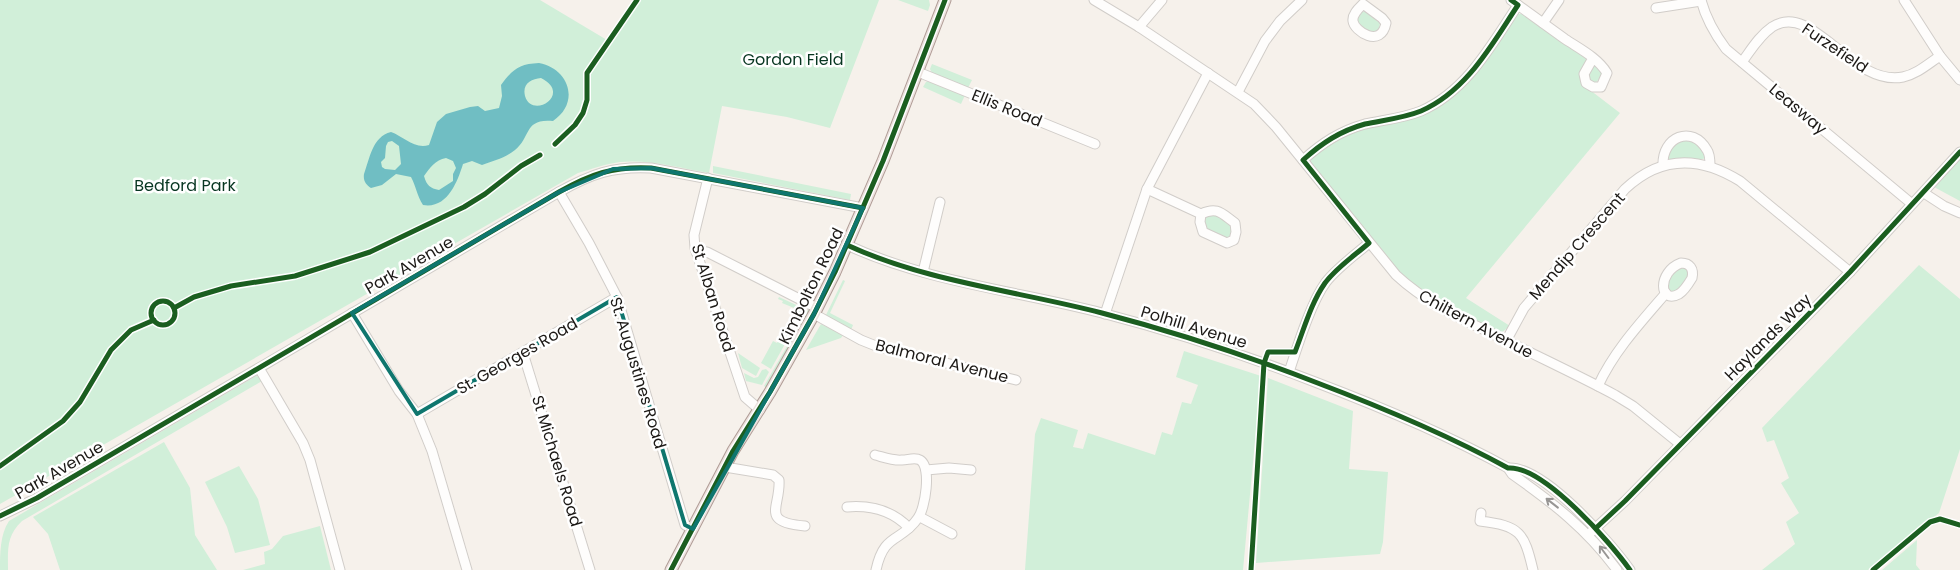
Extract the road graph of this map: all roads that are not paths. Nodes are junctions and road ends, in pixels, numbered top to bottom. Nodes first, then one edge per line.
1 (945, 0) edge
2 (1094, 0) edge
3 (1162, 0) edge
4 (1302, 0) edge
5 (1559, 0) edge
6 (1904, 0) edge
7 (1701, 1) edge
8 (1515, 2) edge
9 (1656, 8) dead end
10 (1543, 23) junction
11 (1139, 28) junction
12 (1940, 56) junction
13 (1593, 58) dead end
14 (1742, 62) junction
15 (918, 72) junction
16 (1208, 73) junction
17 (1960, 80) edge
18 (1238, 92) junction
19 (1095, 144) dead end
20 (1960, 152) edge
21 (1303, 160) junction
22 (1664, 165) junction
23 (1710, 166) junction
24 (708, 178) junction
25 (1147, 189) junction
26 (559, 192) junction
27 (1924, 193) junction
28 (940, 202) dead end
29 (1912, 204) junction
30 (864, 208) junction
31 (1960, 212) edge
32 (1201, 214) dead end
33 (1369, 243) junction
34 (847, 245) junction
35 (696, 252) junction
36 (923, 272) junction
37 (1850, 272) junction
38 (1666, 293) dead end
39 (616, 297) junction
40 (816, 311) junction
41 (352, 313) junction
42 (1105, 314) junction
43 (1506, 341) junction
44 (523, 353) junction
45 (259, 368) junction
46 (1289, 372) junction
47 (1016, 380) dead end
48 (1598, 386) junction
49 (760, 410) junction
50 (417, 414) junction
51 (1680, 444) junction
52 (875, 455) dead end
53 (725, 467) junction
54 (1508, 468) junction
55 (926, 470) junction
56 (971, 470) dead end
57 (847, 507) dead end
58 (1480, 512) dead end
59 (0, 516) edge
60 (920, 517) junction
61 (805, 526) dead end
62 (909, 528) junction
63 (1596, 528) junction
64 (692, 529) junction
65 (952, 534) dead end
66 (1588, 535) junction
67 (340, 570) edge
68 (468, 570) edge
69 (590, 570) edge
70 (671, 570) edge
71 (876, 570) edge
72 (1533, 570) edge
73 (1617, 570) edge
74 (1630, 570) edge

1 - 15 main road, Kimbolton Road
2 - 11 street, Chiltern Avenue
3 - 11 street
4 - 18 street
5 - 10 street
6 - 12 street
7 - 9 street, Leasway
7 - 14 street, Leasway
8 - 10 street
8 - 21 street
10 - 13 street
11 - 16 street, Chiltern Avenue
12 - 14 street, Furzefield
12 - 17 street
14 - 29 street, Leasway
15 - 19 street, Ellis Road
15 - 30 main road, Kimbolton Road
16 - 18 street, Chiltern Avenue
16 - 25 street
18 - 21 street, Chiltern Avenue
20 - 27 street, Haylands Way
21 - 33 street, Chiltern Avenue
22 - 23 street, Mendip Crescent
22 - 23 street
22 - 43 street, Mendip Crescent
23 - 37 street, Mendip Crescent
24 - 26 street, Park Avenue
24 - 30 street, Park Avenue
24 - 35 street, St Alban Road
25 - 32 street
25 - 42 street
26 - 39 street, St. Augustines Road
26 - 41 street, Park Avenue
27 - 29 street, Haylands Way
27 - 31 street
28 - 36 street
29 - 37 street, Haylands Way
30 - 34 main road, Kimbolton Road
33 - 43 street, Chiltern Avenue
33 - 46 street
34 - 36 street, Polhill Avenue
34 - 40 main road, Kimbolton Road
35 - 40 street, Balmoral Avenue
35 - 49 street, St Alban Road
36 - 42 street, Polhill Avenue
37 - 51 street, Haylands Way
38 - 48 street
39 - 44 street, St. Georges Road
39 - 64 street, St. Augustines Road
40 - 47 street, Balmoral Avenue
40 - 49 main road, Kimbolton Road
41 - 45 street, Park Avenue
41 - 50 street
42 - 46 street, Polhill Avenue
43 - 48 street, Chiltern Avenue
44 - 50 street, St. Georges Road
44 - 69 street, St Michaels Road
45 - 59 street, Park Avenue
45 - 67 street
46 - 54 street, Polhill Avenue
48 - 51 street, Chiltern Avenue
49 - 53 main road, Kimbolton Road
50 - 68 street
51 - 63 street, Haylands Way
52 - 55 street
53 - 61 street
53 - 64 main road, Kimbolton Road
54 - 63 street, Polhill Avenue
66 -> 54 street, Polhill Avenue
55 - 56 street
55 - 60 street
57 - 62 street
58 - 72 street
60 - 62 street
60 - 65 street
62 - 71 street
63 - 66 street, Haylands Way
63 - 74 street, Polhill Avenue
64 - 70 main road, Kimbolton Road
73 -> 66 street, Polhill Avenue

